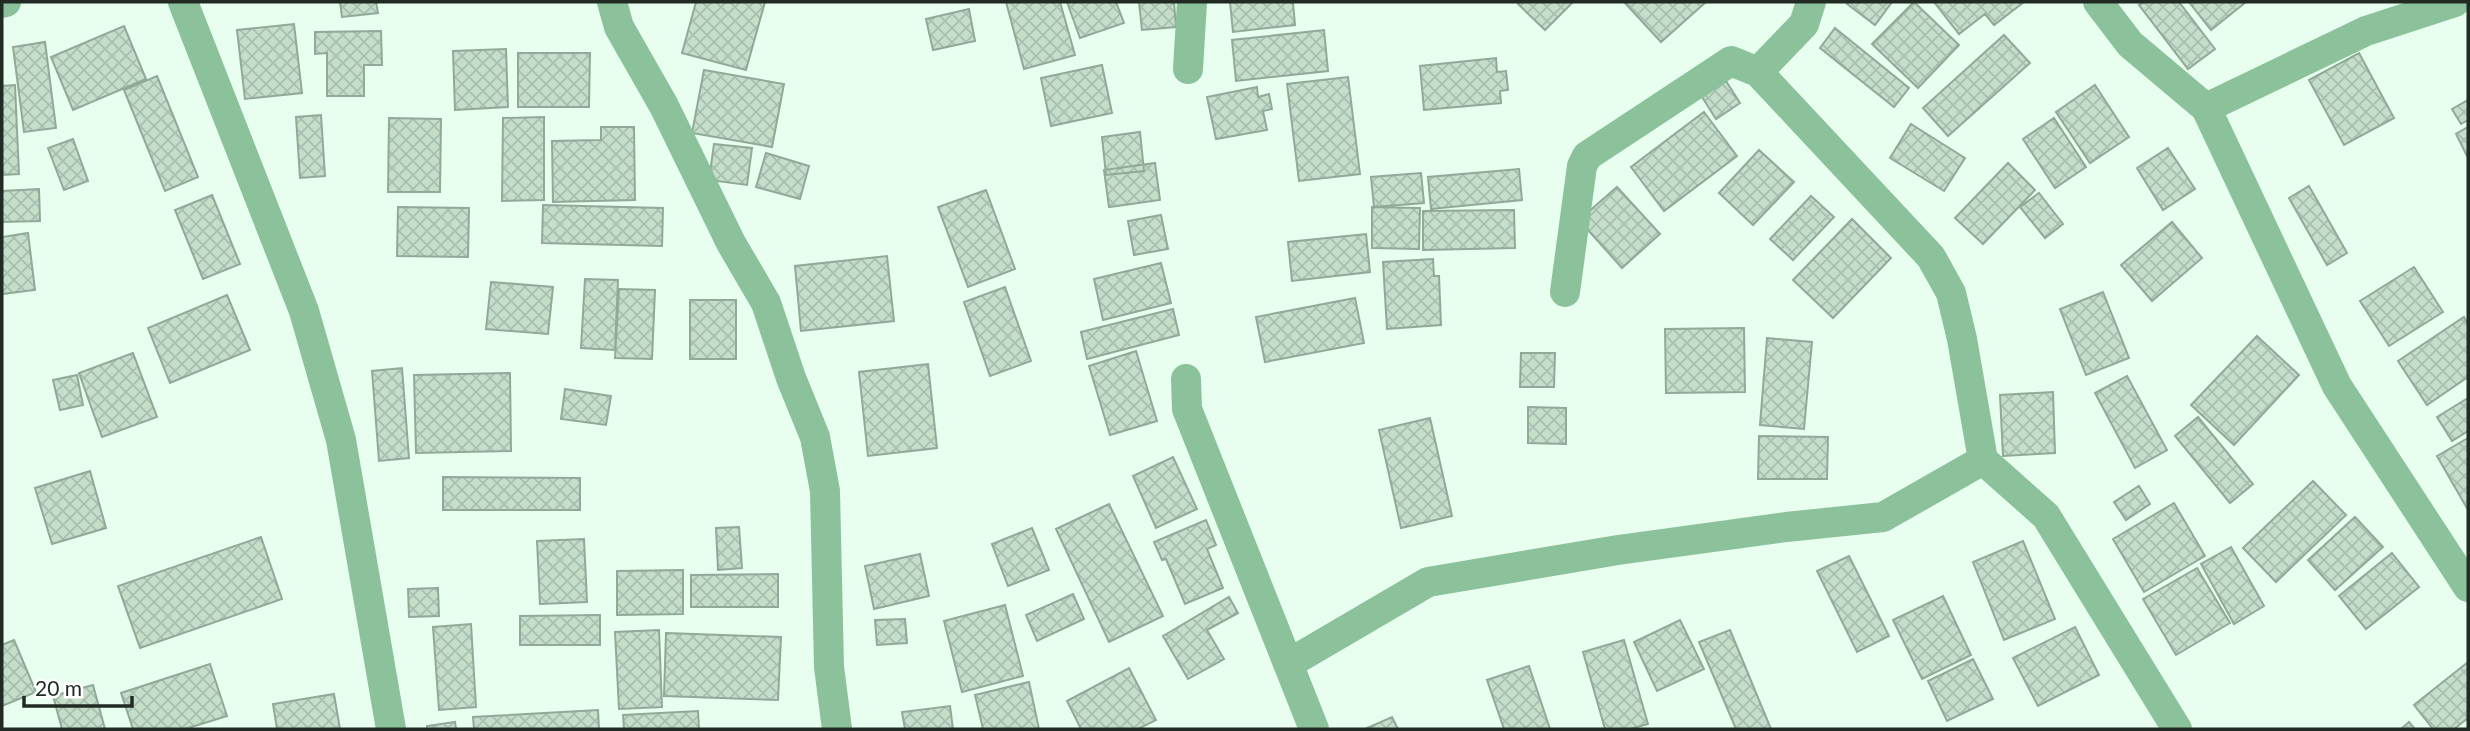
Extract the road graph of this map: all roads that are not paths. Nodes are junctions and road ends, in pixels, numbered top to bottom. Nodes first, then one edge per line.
1 (183, 2) edge
2 (612, 2) edge
3 (1192, 2) edge
4 (1811, 2) edge
5 (2098, 2) edge
6 (2455, 2) edge
7 (1188, 69) dead end
8 (1758, 72) junction
9 (2206, 108) junction
10 (1565, 292) dead end
11 (1186, 379) dead end
12 (1983, 460) junction
13 (2468, 587) edge
14 (1288, 664) junction
15 (391, 729) edge
16 (837, 729) edge
17 (1314, 729) edge
18 (2177, 729) edge

1 - 15 street
2 - 16 street
3 - 7 street
4 - 8 street
5 - 9 street
6 - 9 street
8 - 10 street
8 - 12 street
9 - 13 street
11 - 14 street
12 - 14 street
12 - 18 street
14 - 17 street

